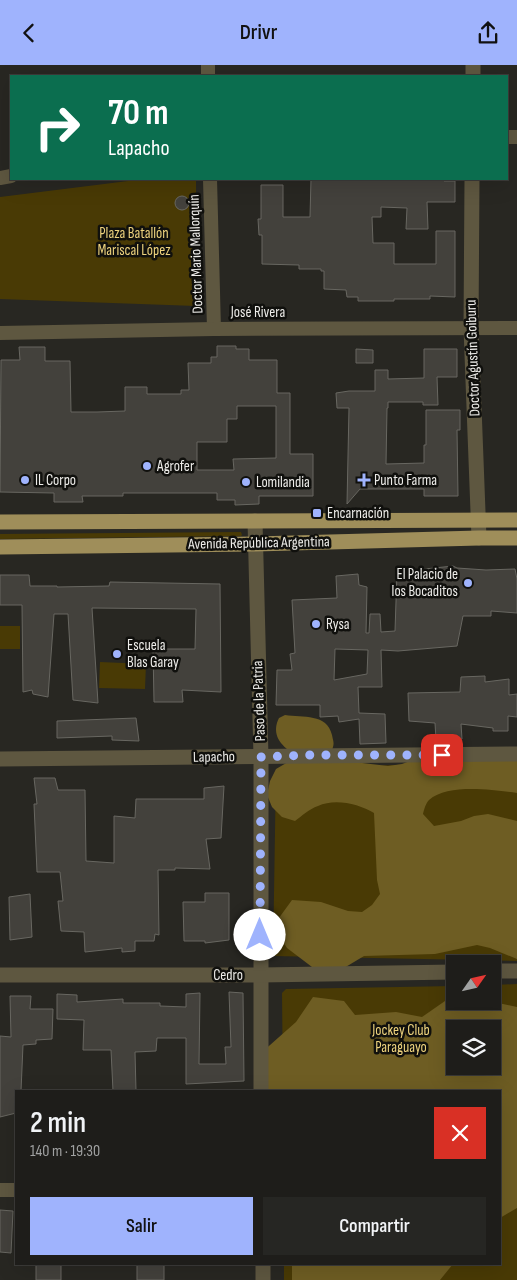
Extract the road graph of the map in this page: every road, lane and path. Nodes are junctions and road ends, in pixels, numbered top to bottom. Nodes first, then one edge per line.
1 (210, 180) edge
2 (472, 180) edge
3 (471, 328) junction
4 (517, 328) edge
5 (214, 329) junction
6 (0, 333) edge
7 (480, 519) junction
8 (517, 520) edge
9 (255, 521) junction
10 (0, 522) edge
11 (479, 538) junction
12 (517, 538) edge
13 (255, 544) junction
14 (0, 547) edge
15 (517, 755) edge
16 (261, 757) junction
17 (0, 759) edge
18 (501, 971) edge
19 (517, 971) edge
20 (446, 972) edge
21 (0, 975) edge
22 (260, 975) junction
23 (261, 1090) edge
24 (0, 1190) edge
25 (15, 1190) edge
26 (263, 1265) edge
27 (263, 1280) edge

1 - 5 street, Doctor Mario Mallorquín
2 - 3 street, Doctor Agustín Goiburu
3 - 4 street, José Rivera
3 - 5 street, José Rivera
3 - 7 street, Doctor Agustín Goiburu
5 - 6 street, José Rivera
7 - 8 highway, Avenida República Argentina
7 - 9 highway, Avenida República Argentina
7 - 11 street, Doctor Agustín Goiburu
9 - 10 highway, Avenida República Argentina
9 - 13 street, Paso de la Patria
11 - 12 highway, Avenida República Argentina
11 - 13 highway, Avenida República Argentina
13 - 14 highway, Avenida República Argentina
13 - 16 street, Paso de la Patria
15 - 16 street, Lapacho
16 - 17 street, Lapacho
16 - 22 street, Paso de la Patria
18 - 19 street
20 - 22 street, Cedro
21 - 22 street, Cedro
22 - 23 street, Paso de la Patria
24 - 25 street
26 - 27 street

